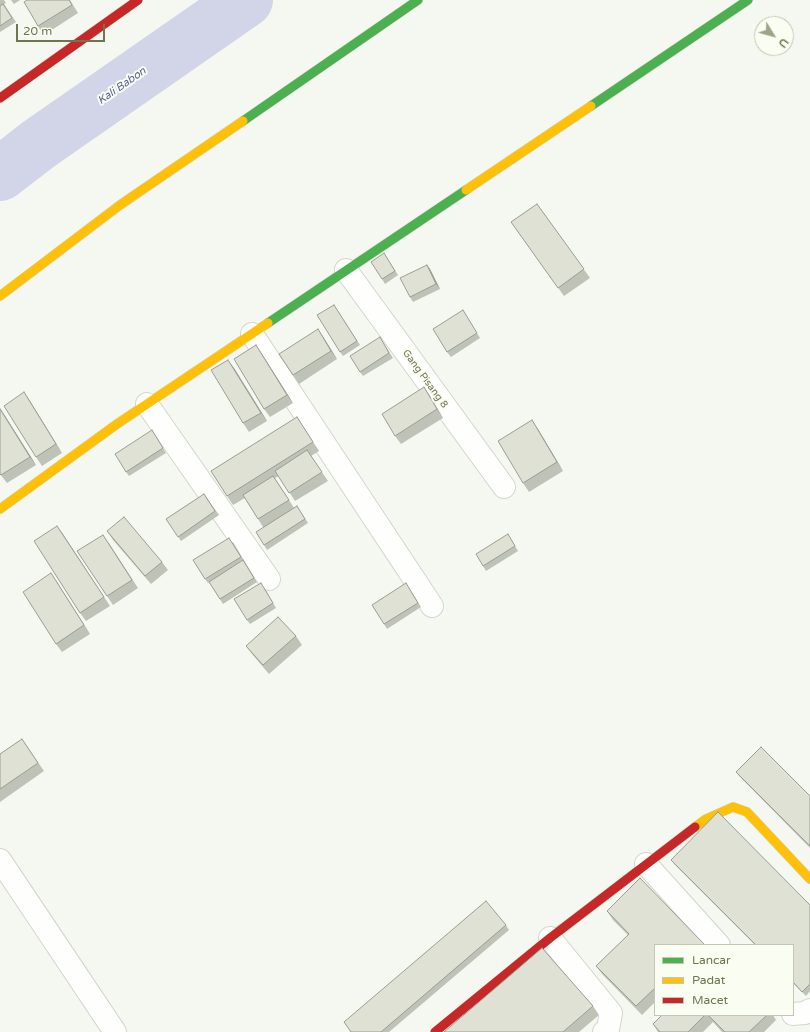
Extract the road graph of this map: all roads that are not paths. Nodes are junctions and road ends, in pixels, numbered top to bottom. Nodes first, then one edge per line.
1 (138, 0) edge
2 (418, 0) edge
3 (748, 0) edge
4 (0, 98) edge
5 (346, 270) junction
6 (0, 296) edge
7 (252, 334) junction
8 (146, 404) junction
9 (504, 487) dead end
10 (0, 509) edge
11 (269, 579) dead end
12 (432, 606) dead end
13 (0, 860) edge
14 (646, 864) junction
15 (810, 879) edge
16 (550, 938) junction
17 (718, 944) edge
18 (810, 1010) edge
19 (794, 1014) edge
20 (115, 1032) edge
21 (435, 1032) edge
22 (604, 1032) edge

1 - 4 street
2 - 6 street
3 - 5 street
5 - 7 street
5 - 9 street, Gang Pisang 8
7 - 8 street
7 - 12 street
8 - 10 street
8 - 11 street
13 - 20 street
14 - 15 street
14 - 16 street
14 - 17 street
16 - 21 street
16 - 22 street
18 - 19 street

